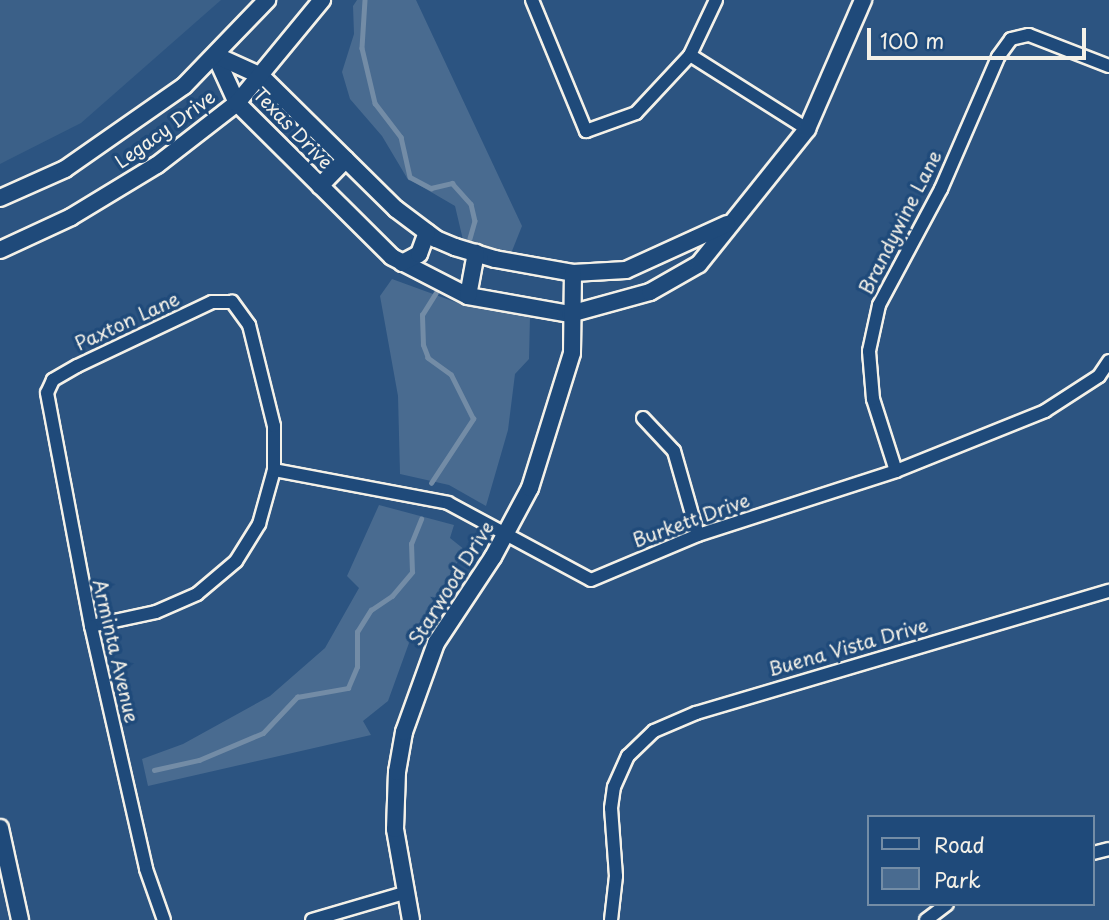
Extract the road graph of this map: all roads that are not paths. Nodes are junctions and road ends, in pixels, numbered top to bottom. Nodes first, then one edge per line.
1 (267, 0) edge
2 (322, 0) edge
3 (532, 0) edge
4 (716, 0) edge
5 (863, 0) edge
6 (215, 55) junction
7 (690, 55) junction
8 (1109, 66) edge
9 (261, 76) junction
10 (237, 103) junction
11 (807, 130) junction
12 (346, 159) junction
13 (320, 186) junction
14 (0, 198) edge
15 (729, 223) junction
16 (427, 232) junction
17 (0, 250) edge
18 (476, 253) junction
19 (402, 263) junction
20 (573, 273) junction
21 (468, 296) junction
22 (570, 314) junction
23 (1109, 361) edge
24 (49, 386) joint
25 (643, 418) dead end
26 (275, 470) junction
27 (896, 471) junction
28 (698, 535) junction
29 (506, 536) junction
30 (1109, 590) edge
31 (91, 626) junction
32 (0, 828) edge
33 (404, 892) junction
34 (944, 906) edge
35 (20, 920) edge
36 (164, 920) edge
37 (312, 920) edge
38 (411, 920) edge
39 (611, 920) edge
40 (926, 920) edge

1 - 6 street, Legacy Drive
2 - 9 street, Legacy Drive
3 - 7 street
4 - 7 street
5 - 11 street, Texas Drive
6 - 9 street, Texas Drive
6 - 10 street, Texas Drive
6 - 14 street, Legacy Drive
7 - 11 street
8 - 27 street, Brandywine Lane
9 - 10 street, Legacy Drive
9 - 12 street, Texas Drive
10 - 13 street, Texas Drive
10 - 17 street, Legacy Drive
11 - 15 street, Texas Drive
12 - 13 street
12 - 16 street, Texas Drive
13 - 19 street, Texas Drive
15 - 20 street, Texas Drive
15 - 22 street, Texas Drive
16 - 18 street, Texas Drive
16 - 19 street
18 - 20 street, Texas Drive
18 - 21 street
19 - 21 street, Texas Drive
20 - 22 street, Starwood Drive
21 - 22 street, Texas Drive
22 - 29 street, Starwood Drive
23 - 27 street, Burkett Drive
24 - 26 street, Paxton Lane
24 - 31 street, Arminta Avenue
25 - 28 street
26 - 29 street, Burkett Drive
26 - 31 street
27 - 28 street, Burkett Drive
28 - 29 street, Burkett Drive
29 - 33 street, Starwood Drive
30 - 39 street, Buena Vista Drive
31 - 36 street, Arminta Avenue
32 - 35 street
33 - 37 street
33 - 38 street, Starwood Drive
34 - 40 street

